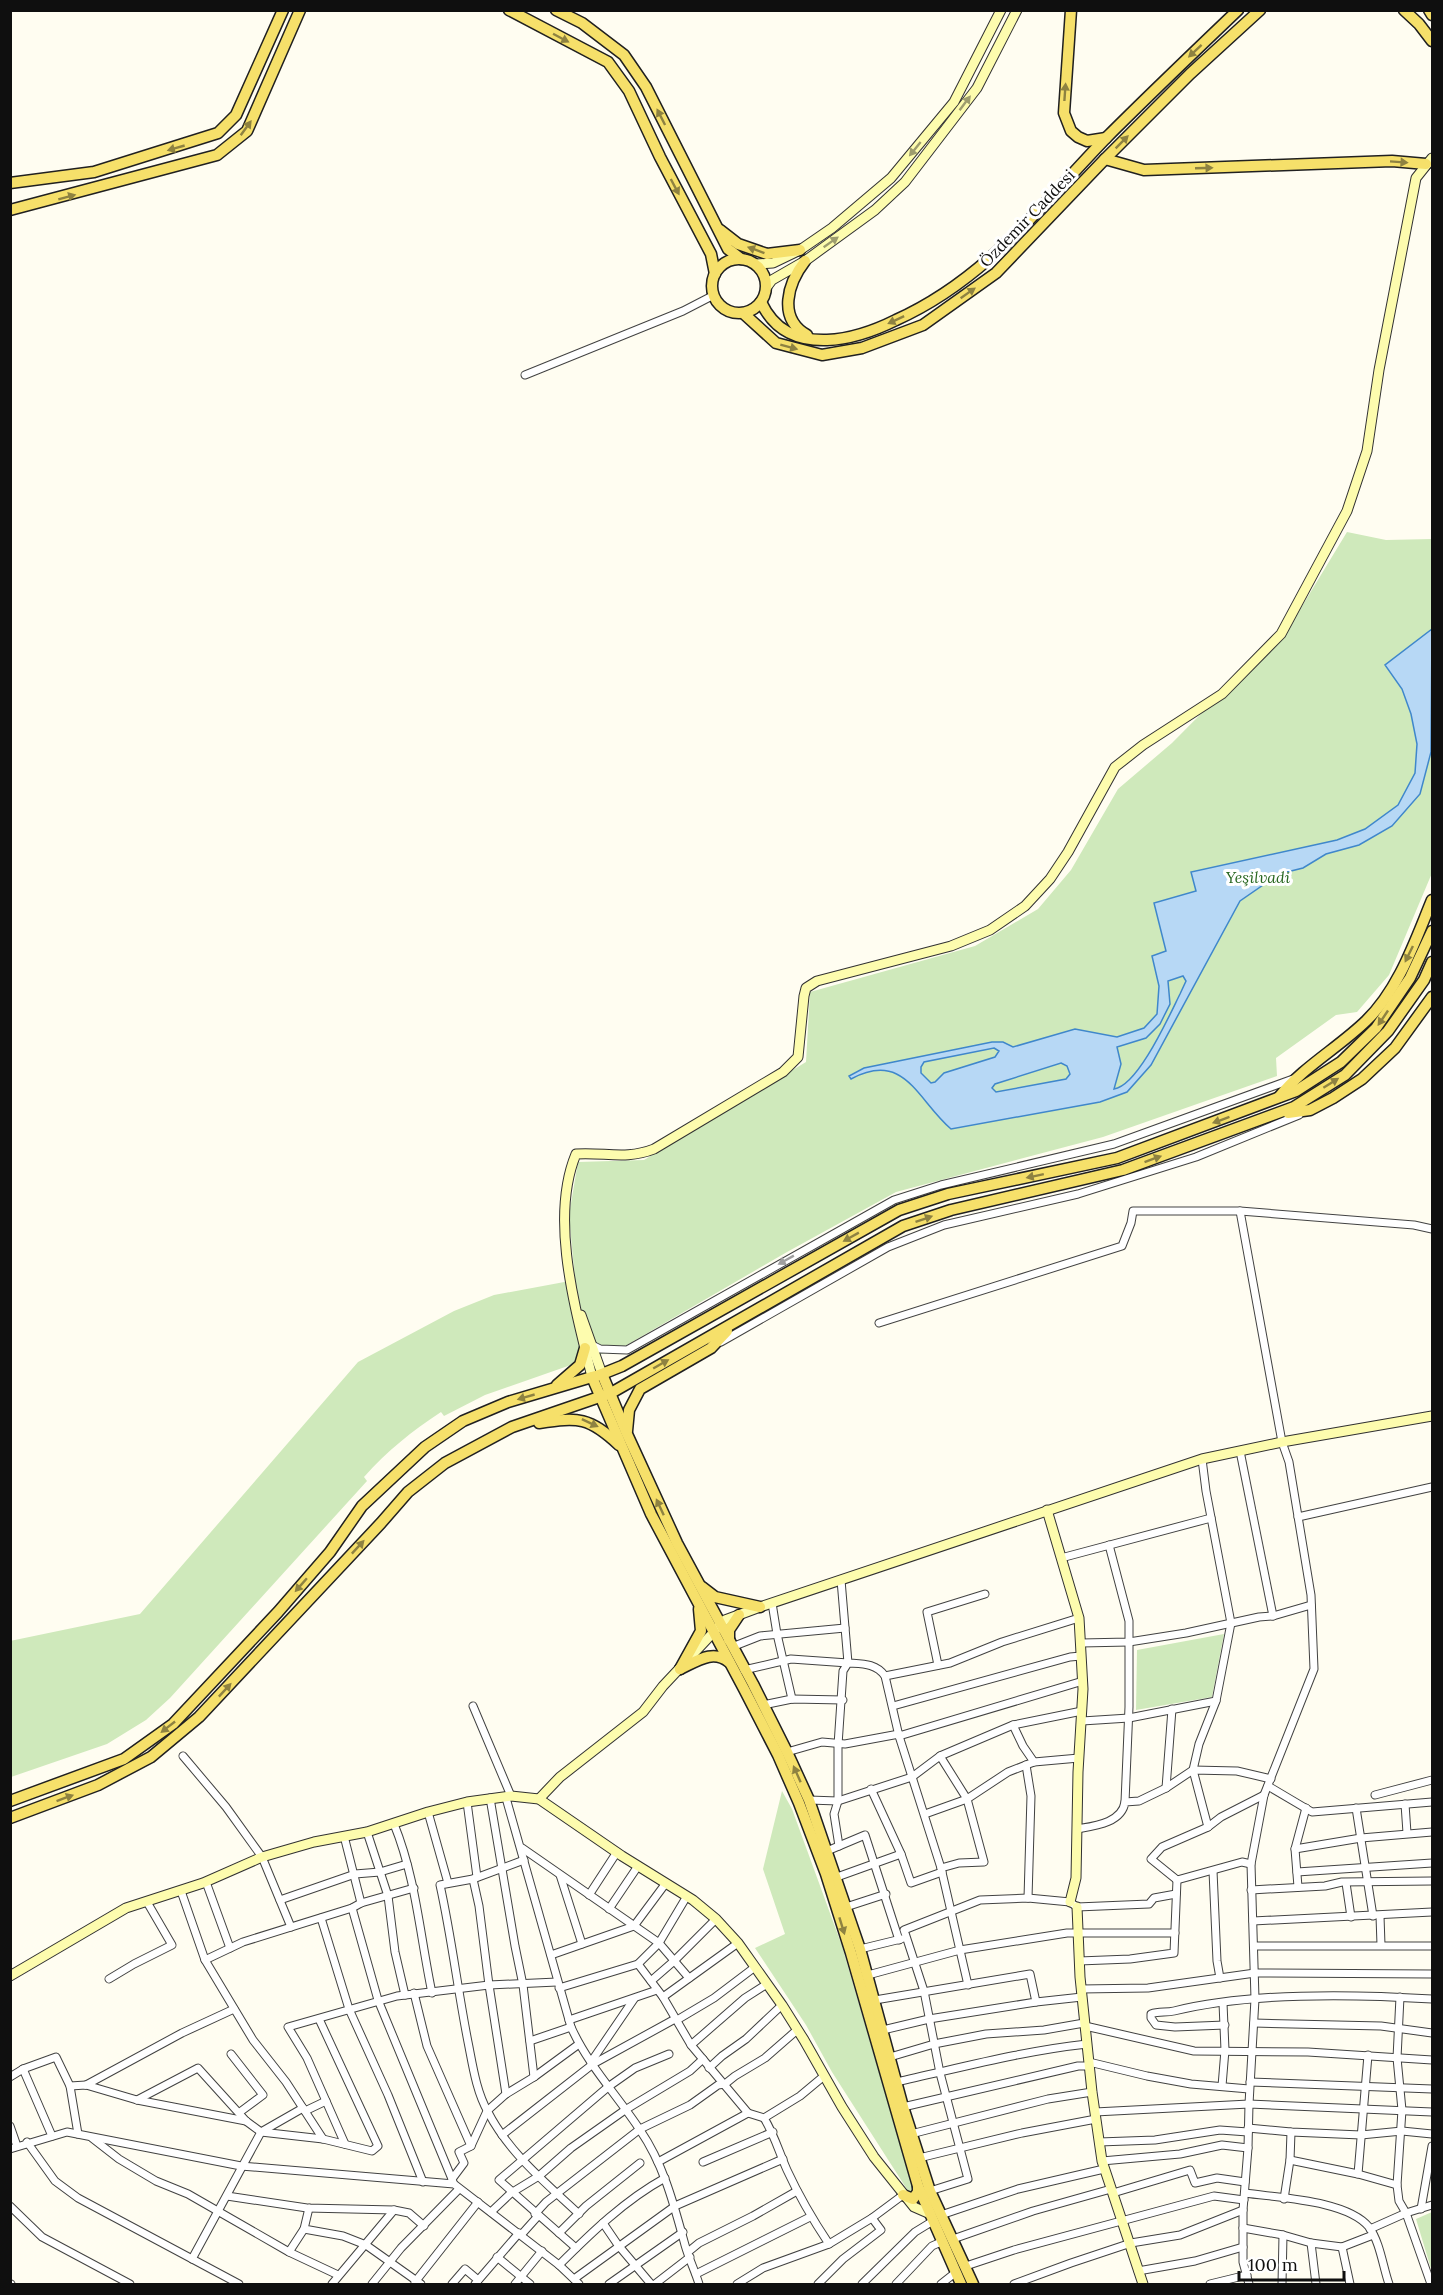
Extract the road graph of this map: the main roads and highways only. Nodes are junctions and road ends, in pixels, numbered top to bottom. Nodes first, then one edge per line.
1 (283, 10) edge
2 (300, 10) edge
3 (509, 10) edge
4 (556, 10) edge
5 (1071, 10) edge
6 (1238, 10) edge
7 (1260, 10) edge
8 (1404, 10) edge
9 (1429, 10) edge
10 (1432, 15) edge
11 (1432, 41) edge
12 (1106, 138) junction
13 (1105, 159) junction
14 (1429, 161) edge
15 (10, 183) edge
16 (10, 210) edge
17 (717, 228) junction
18 (741, 259) junction
19 (715, 274) junction
20 (761, 302) junction
21 (743, 313) junction
22 (818, 340) junction
23 (1432, 900) edge
24 (1432, 931) edge
25 (1432, 962) edge
26 (1432, 997) edge
27 (1276, 1099) junction
28 (1275, 1114) junction
29 (735, 1322) junction
30 (588, 1347) road end
31 (597, 1376) junction
32 (554, 1389) junction
33 (605, 1395) junction
34 (512, 1427) junction
35 (627, 1434) junction
36 (623, 1449) junction
37 (698, 1582) junction
38 (698, 1603) junction
39 (760, 1607) road end
40 (739, 1615) road end
41 (717, 1629) junction
42 (731, 1645) junction
43 (730, 1663) junction
44 (10, 1801) edge
45 (10, 1818) edge
46 (918, 2186) junction
47 (903, 2195) road end
48 (934, 2217) junction
49 (947, 2240) junction
50 (961, 2284) edge
51 (973, 2284) edge

1 -> 15 main road
16 -> 2 main road
3 -> 19 main road
17 -> 4 main road
12 -> 5 main road
6 -> 12 main road, Özdemir Caddesi
13 -> 7 main road, Özdemir Caddesi
8 - 11 main road
9 - 10 main road
12 -> 22 main road, Özdemir Caddesi
13 -> 14 main road
21 -> 13 main road, Özdemir Caddesi
17 - 18 main road
22 -> 17 main road
18 - 19 main road
18 - 20 main road
19 - 21 main road
20 - 21 main road
20 - 22 main road, Özdemir Caddesi
23 -> 27 main road
24 -> 27 main road
28 -> 25 main road
26 - 28 main road
27 -> 31 main road
29 -> 28 main road
33 -> 29 main road
29 - 35 main road
30 - 32 main road
31 - 32 main road
31 - 33 main road
32 -> 44 main road
33 - 34 main road
33 - 35 main road
33 - 36 main road
34 -> 36 main road
45 -> 34 main road
37 -> 35 main road
36 - 38 main road
37 - 39 main road
37 - 41 main road
38 - 41 main road
38 - 43 main road
40 - 42 main road
41 - 42 main road
41 - 43 main road
48 -> 42 main road
43 -> 46 main road
46 - 47 main road
46 - 48 main road
48 - 49 main road
49 - 50 main road
49 - 51 main road

